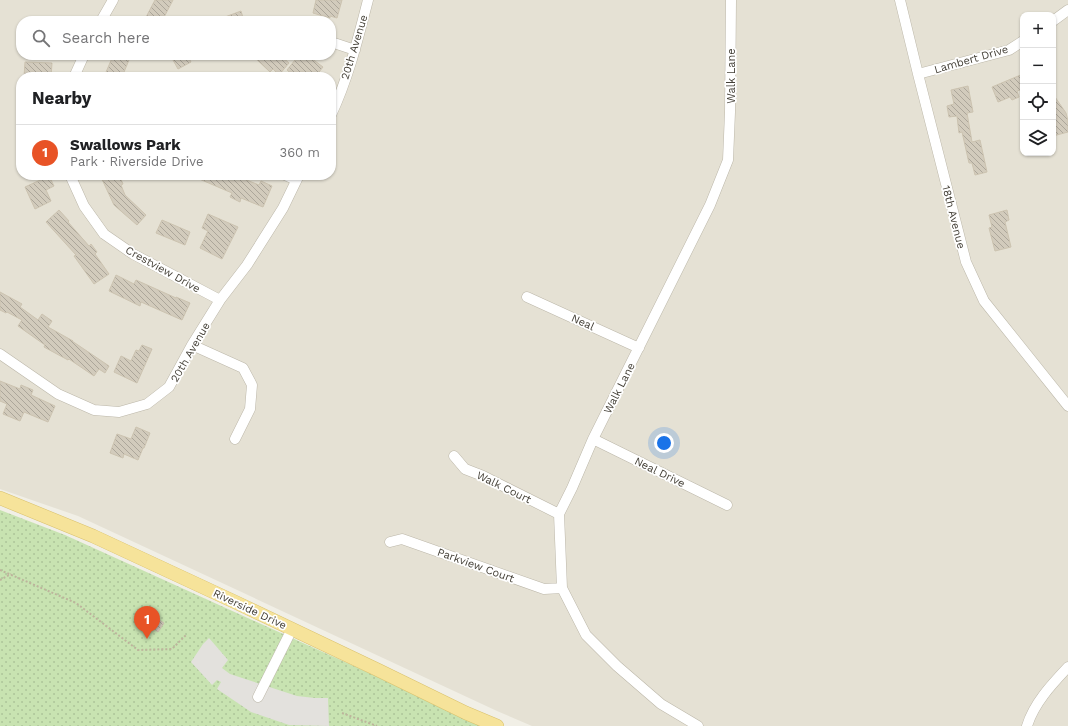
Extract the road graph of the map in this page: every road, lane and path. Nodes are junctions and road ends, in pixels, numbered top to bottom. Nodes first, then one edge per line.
1 (114, 0) edge
2 (368, 0) edge
3 (731, 0) edge
4 (900, 0) edge
5 (1068, 10) edge
6 (104, 16) edge
7 (1056, 19) edge
8 (1020, 43) edge
9 (336, 44) edge
10 (355, 50) junction
11 (82, 60) edge
12 (76, 72) edge
13 (918, 74) junction
14 (336, 105) edge
15 (72, 180) edge
16 (297, 180) edge
17 (527, 297) dead end
18 (220, 300) junction
19 (192, 345) junction
20 (639, 348) junction
21 (0, 354) edge
22 (1068, 406) edge
23 (235, 439) dead end
24 (594, 439) junction
25 (454, 456) dead end
26 (0, 498) edge
27 (727, 504) dead end
28 (559, 514) junction
29 (390, 542) dead end
30 (0, 570) edge
31 (11, 574) junction
32 (0, 580) edge
33 (562, 588) junction
34 (292, 629) junction
35 (187, 634) dead end
36 (1068, 667) edge
37 (258, 697) dead end
38 (342, 712) dead end
39 (377, 726) edge
40 (497, 726) edge
41 (698, 726) edge
42 (1027, 726) edge

1 - 6 street
2 - 10 street, 20th Avenue
3 - 20 street, Walk Lane
4 - 13 street, 18th Avenue
5 - 7 street
8 - 13 street, Lambert Drive
9 - 10 street
10 - 14 street, 20th Avenue
11 - 12 street
13 - 22 street, 18th Avenue
15 - 18 street, Crestview Drive
16 - 18 street, 20th Avenue
17 - 20 street, Neal
18 - 19 street, 20th Avenue
19 - 21 street, 20th Avenue
19 - 23 street
20 - 24 street, Walk Lane
24 - 27 street, Neal Drive
24 - 28 street, Walk Lane
25 - 28 street, Walk Court
26 - 34 main road, Riverside Drive
28 - 33 street, Walk Lane
29 - 33 street, Parkview Court
30 - 31 path
31 - 32 path
31 - 35 path
33 - 41 street, Walk Lane
34 - 37 street
34 - 40 main road, Riverside Drive
36 - 42 street
38 - 39 path

